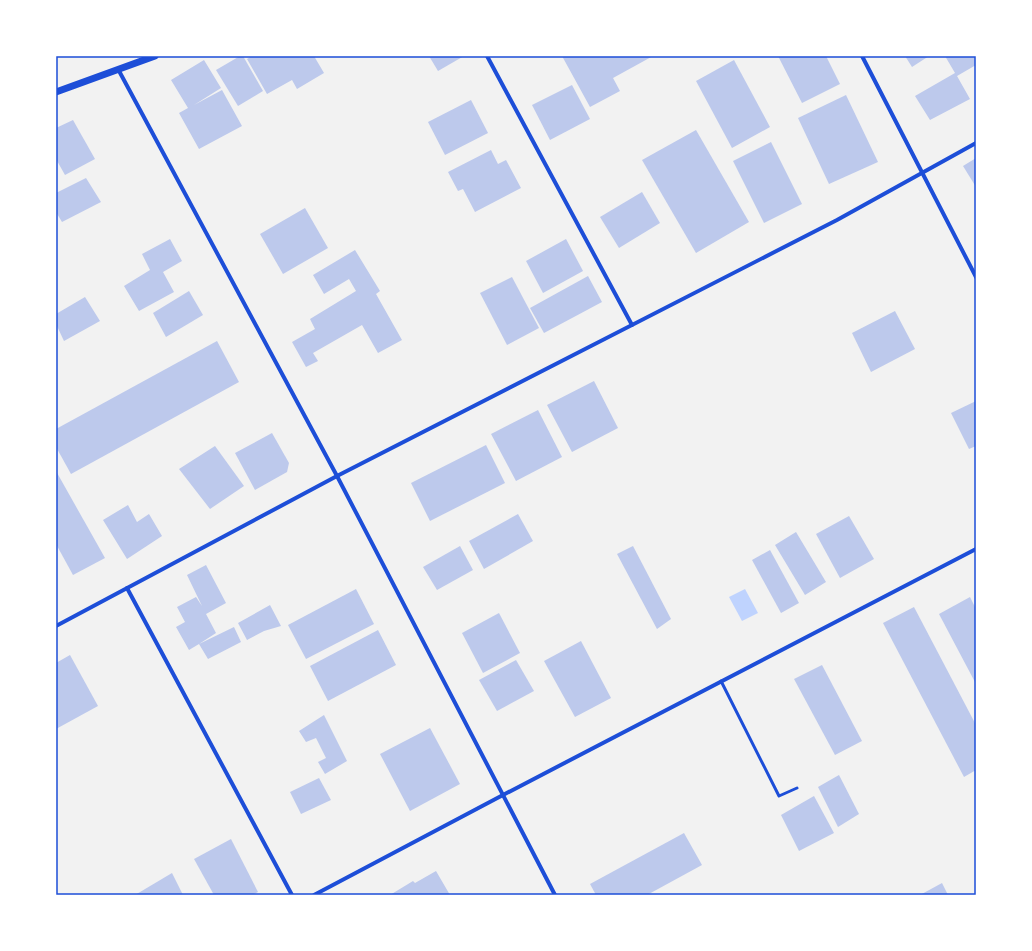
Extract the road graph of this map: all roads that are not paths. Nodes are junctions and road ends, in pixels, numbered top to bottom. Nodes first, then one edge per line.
1 (155, 56) edge
2 (487, 56) edge
3 (862, 56) edge
4 (118, 69) junction
5 (56, 92) edge
6 (976, 143) edge
7 (921, 172) junction
8 (976, 277) edge
9 (632, 325) junction
10 (337, 476) junction
11 (976, 550) edge
12 (127, 588) junction
13 (56, 626) edge
14 (721, 681) junction
15 (797, 788) dead end
16 (503, 795) junction
17 (292, 895) edge
18 (314, 895) edge
19 (555, 895) edge

1 - 4 street
2 - 9 street
3 - 7 street
4 - 5 street
4 - 10 street
6 - 7 street
7 - 8 street
7 - 9 street
9 - 10 street
10 - 12 street
10 - 16 street
11 - 14 street
12 - 13 street
12 - 17 street
14 - 15 lane
14 - 16 street
16 - 18 street
16 - 19 street

